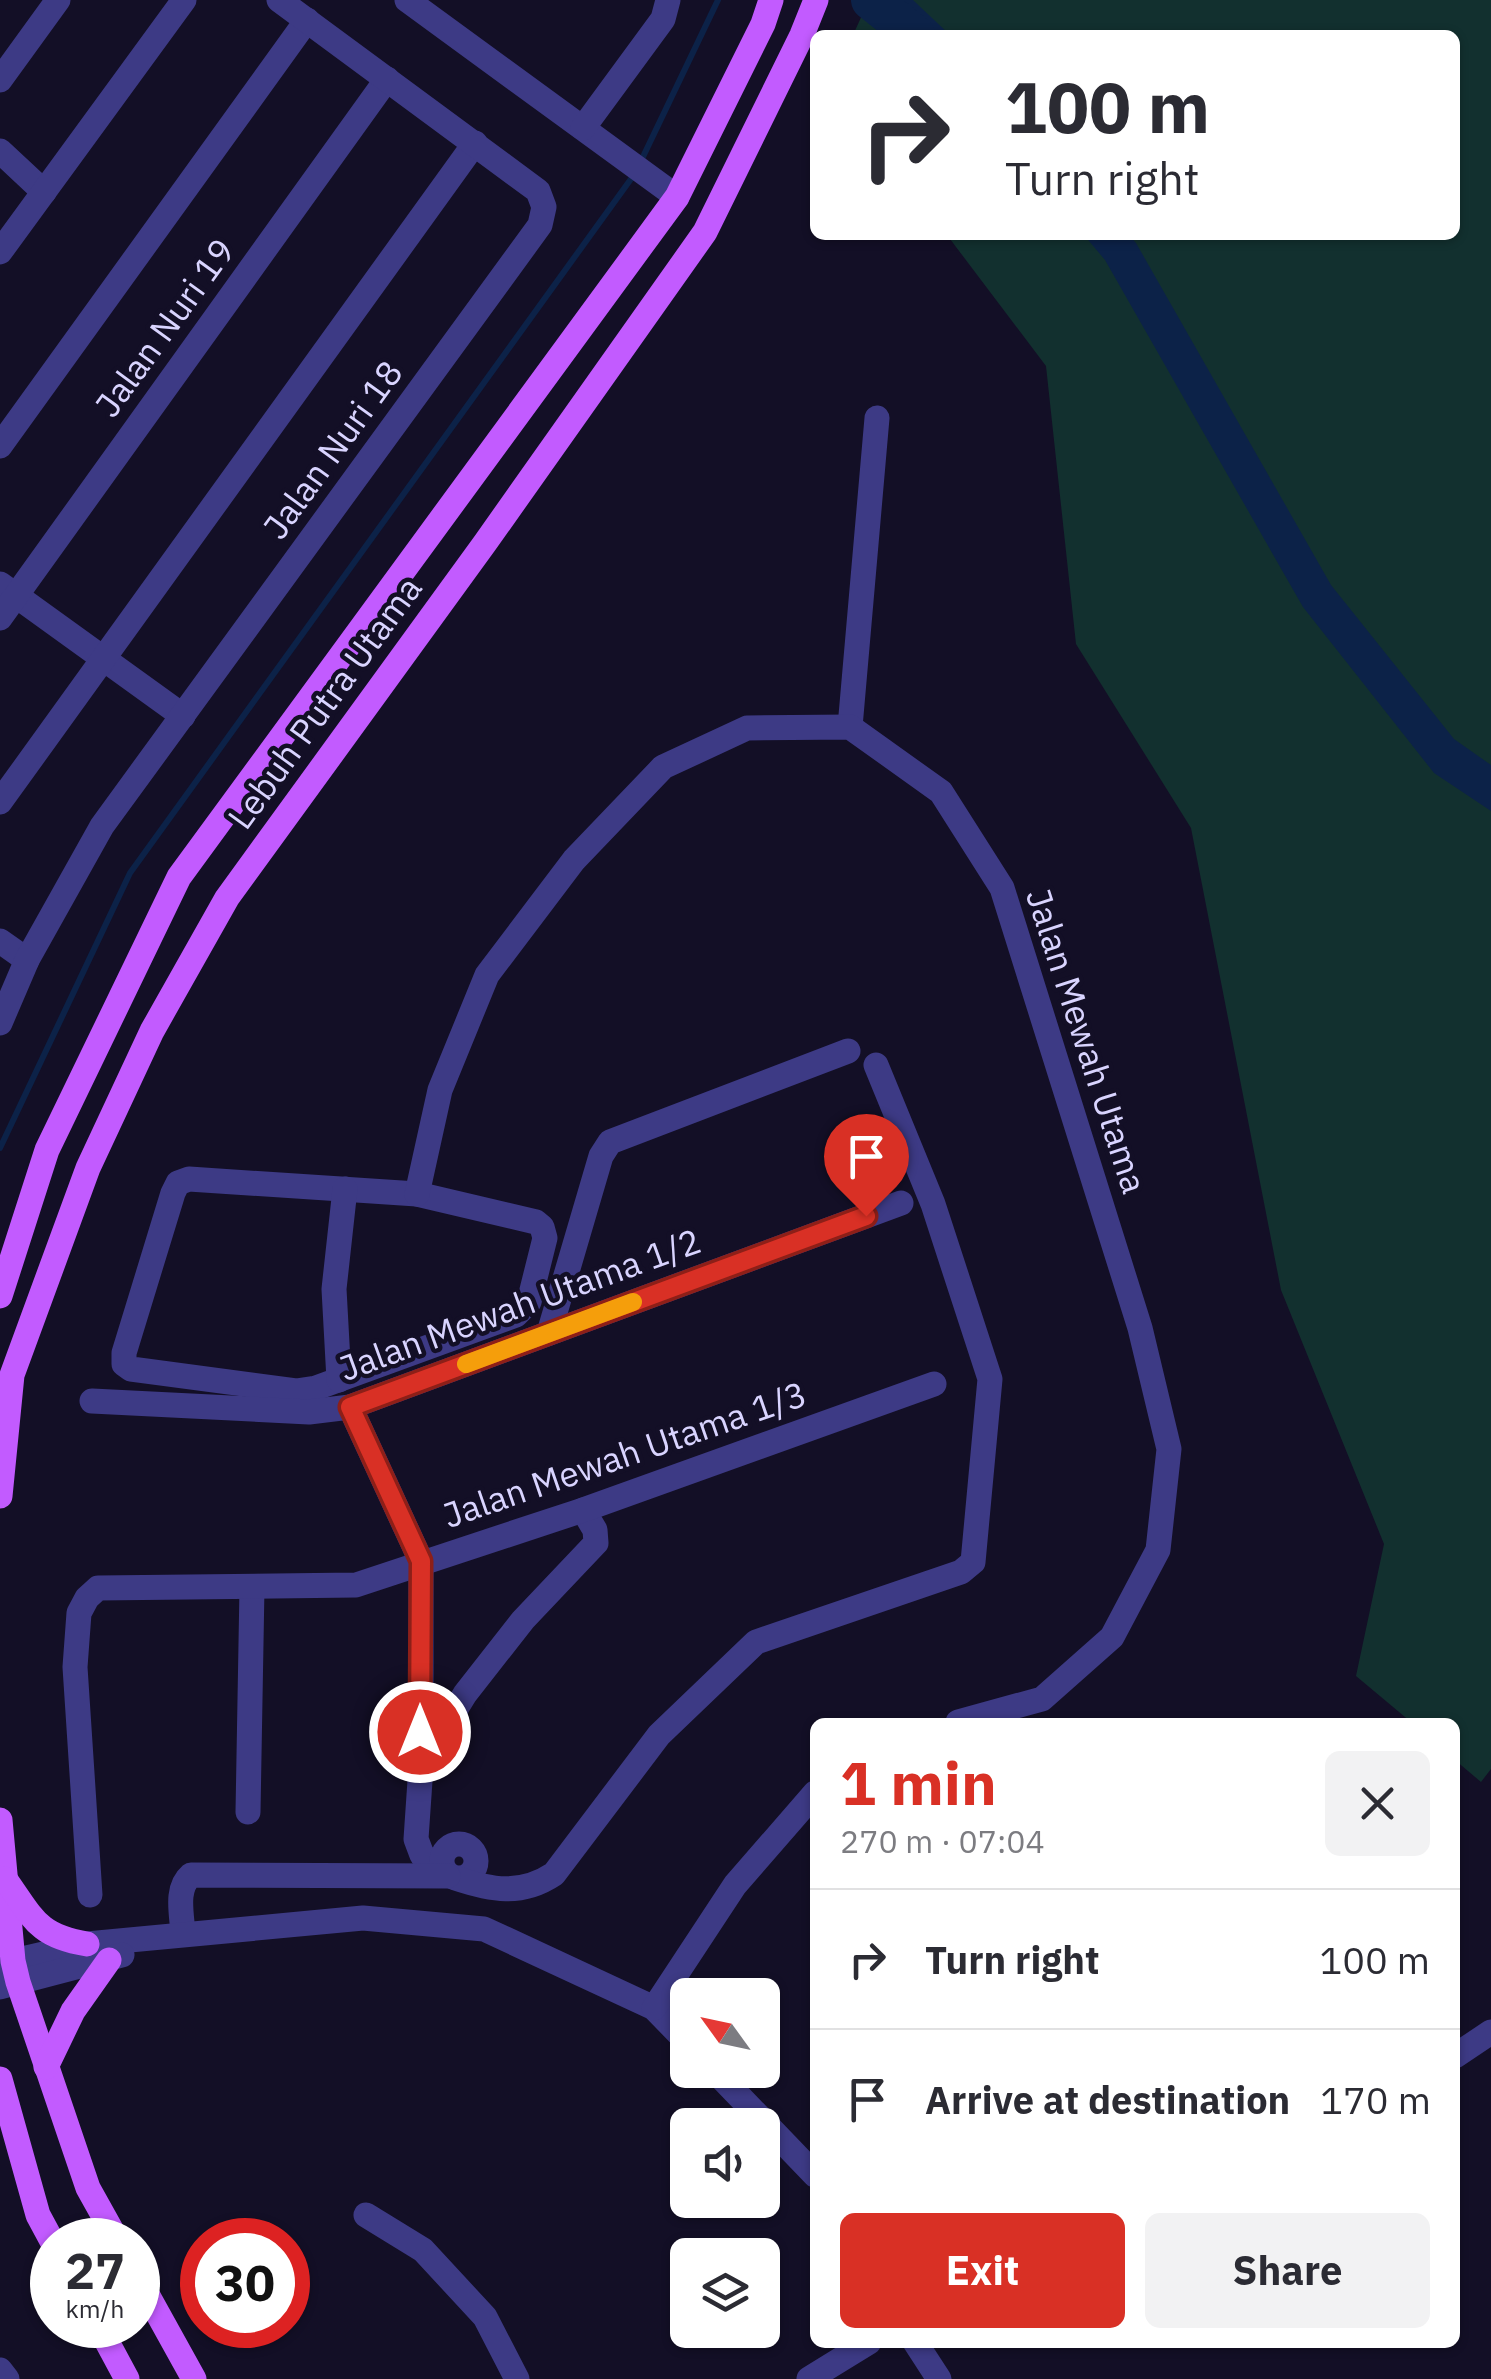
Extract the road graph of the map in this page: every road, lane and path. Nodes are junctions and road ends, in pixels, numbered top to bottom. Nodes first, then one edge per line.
1 (58, 0) edge
2 (184, 0) edge
3 (280, 0) edge
4 (406, 0) edge
5 (668, 0) edge
6 (771, 0) edge
7 (816, 0) edge
8 (308, 20) junction
9 (386, 79) junction
10 (0, 80) edge
11 (583, 128) junction
12 (475, 143) junction
13 (0, 150) edge
14 (44, 192) junction
15 (678, 196) junction
16 (0, 252) edge
17 (876, 418) dead end
18 (0, 446) edge
19 (8, 590) edge
20 (0, 618) edge
21 (102, 659) junction
22 (182, 716) junction
23 (850, 727) junction
24 (0, 802) edge
25 (0, 941) edge
26 (28, 960) junction
27 (0, 1023) edge
28 (848, 1052) dead end
29 (876, 1066) dead end
30 (345, 1189) junction
31 (417, 1194) junction
32 (900, 1203) dead end
33 (0, 1296) edge
34 (549, 1333) junction
35 (340, 1380) junction
36 (934, 1384) dead end
37 (92, 1401) dead end
38 (350, 1407) junction
39 (0, 1496) edge
40 (583, 1510) junction
41 (421, 1561) junction
42 (252, 1587) junction
43 (973, 1718) edge
44 (420, 1766) junction
45 (810, 1799) edge
46 (248, 1812) dead end
47 (420, 1816) junction
48 (0, 1820) edge
49 (465, 1848) junction
50 (449, 1874) junction
51 (5, 1879) junction
52 (532, 1885) junction
53 (90, 1895) dead end
54 (173, 1935) junction
55 (88, 1944) junction
56 (110, 1960) junction
57 (8, 1974) edge
58 (654, 2008) junction
59 (670, 2024) edge
60 (1491, 2032) edge
61 (1460, 2053) edge
62 (46, 2067) junction
63 (0, 2081) edge
64 (731, 2088) edge
65 (810, 2170) edge
66 (366, 2215) dead end
67 (40, 2218) edge
68 (104, 2218) edge
69 (160, 2318) edge
70 (110, 2348) edge
71 (859, 2348) edge
72 (918, 2348) edge
73 (0, 2370) edge
74 (7, 2379) edge
75 (127, 2379) edge
76 (194, 2379) edge
77 (517, 2379) edge
78 (809, 2379) edge
79 (939, 2379) edge

1 - 10 street
2 - 14 street
3 - 8 street, Jalan Nuri 18
4 - 11 street
5 - 11 street
6 - 15 main road, Lebuh Putra Utama
7 - 39 main road, Lebuh Putra Utama
8 - 9 street, Jalan Nuri 18
8 - 18 street
9 - 12 street, Jalan Nuri 18
9 - 19 street, Jalan Nuri 19
11 - 15 street
12 - 21 street
12 - 22 street, Jalan Nuri 18
13 - 14 street
14 - 16 street
15 - 33 main road, Lebuh Putra Utama
17 - 23 street
19 - 20 street, Jalan Nuri 19
19 - 21 street
21 - 22 street
21 - 24 street
22 - 26 street, Jalan Nuri 18
23 - 31 street
23 - 43 street, Jalan Mewah Utama
25 - 26 street
26 - 27 street, Jalan Nuri 18
28 - 34 street
29 - 52 street
30 - 31 street
30 - 35 street
30 - 35 street
31 - 35 street
32 - 34 street, Jalan Mewah Utama 1/2
34 - 38 street, Jalan Mewah Utama 1/2
36 - 40 street, Jalan Mewah Utama 1/3
37 - 38 street, Jalan Mewah Utama 1/2
38 - 41 street
40 - 41 street, Jalan Mewah Utama 1/3
40 - 44 street
41 - 42 street, Jalan Mewah Utama 1/3
41 - 44 street
42 - 46 street
42 - 53 street, Jalan Mewah Utama 1/3
44 - 47 street
45 - 58 street
47 - 49 street
47 - 50 street
48 - 51 main road
49 - 50 street
49 - 52 street
50 - 52 street
50 - 54 street
51 - 55 main road
51 - 57 main road
54 - 55 street
54 - 56 street
54 - 58 street
55 - 57 street
56 - 57 street
56 - 62 main road
57 - 62 main road
58 - 59 street
60 - 61 street
62 - 68 main road
63 - 67 main road
64 - 65 street
66 - 77 street
69 - 76 main road
70 - 75 main road
71 - 78 street
72 - 79 street
73 - 74 street

